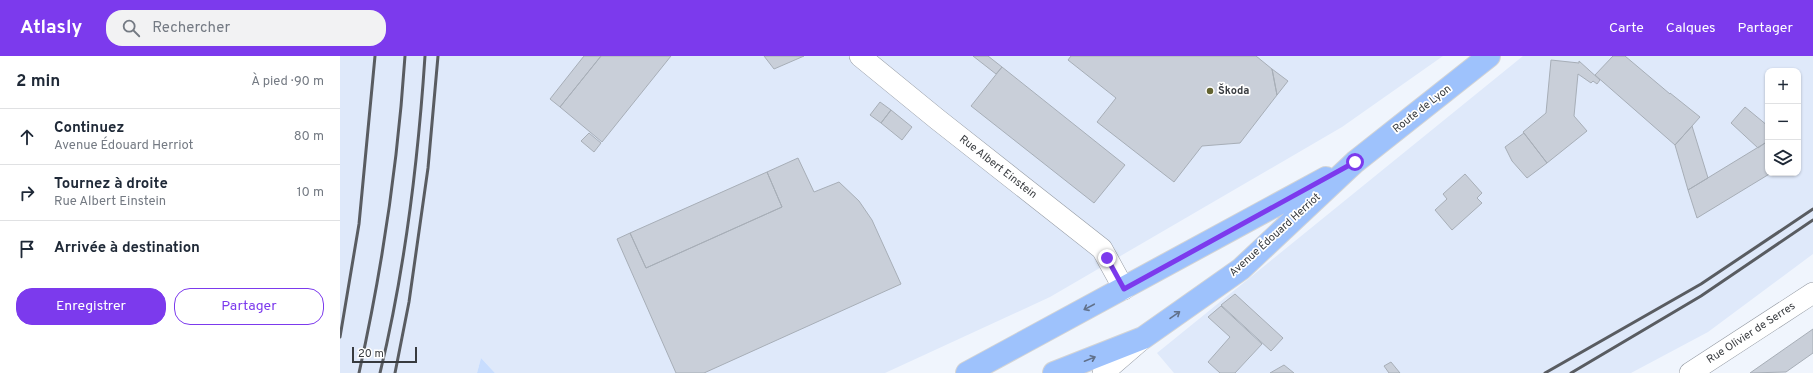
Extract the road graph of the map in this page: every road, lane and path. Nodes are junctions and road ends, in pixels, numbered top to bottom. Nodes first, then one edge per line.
1 (860, 56) edge
2 (1489, 56) edge
3 (1355, 162) junction
4 (1124, 289) junction
5 (1813, 293) edge
6 (1143, 338) junction
7 (967, 373) edge
8 (1054, 373) edge
9 (1102, 373) edge
10 (1690, 373) edge

1 - 4 street, Rue Albert Einstein
2 - 3 main road, Route de Lyon
3 - 4 main road, Avenue Édouard Herriot
6 -> 3 main road, Avenue Édouard Herriot
4 -> 7 main road, Avenue Édouard Herriot
5 - 10 street, Rue Olivier de Serres
8 -> 6 main road, Avenue Édouard Herriot
6 - 9 street

